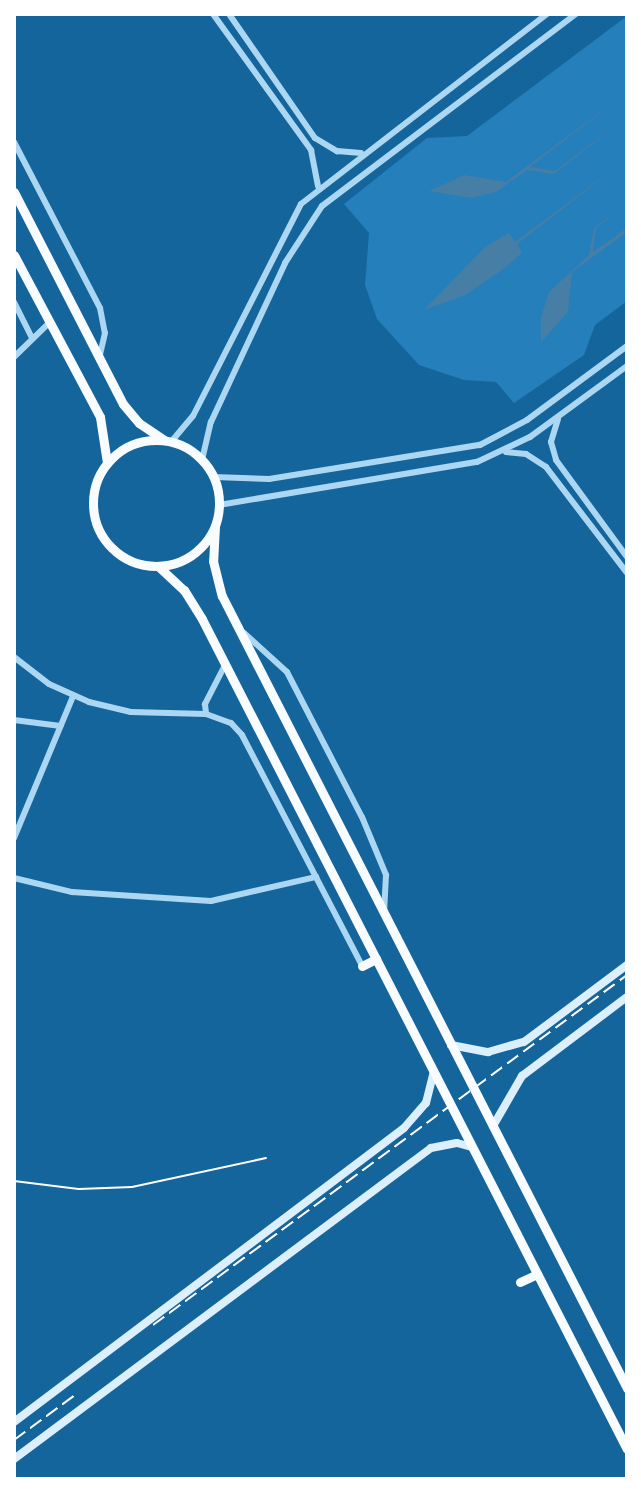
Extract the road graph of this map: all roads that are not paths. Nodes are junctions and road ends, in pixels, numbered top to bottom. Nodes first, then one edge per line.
1 (213, 14) edge
2 (229, 14) edge
3 (547, 14) edge
4 (576, 14) edge
5 (14, 142) edge
6 (361, 153) junction
7 (318, 186) junction
8 (14, 192) edge
9 (14, 255) edge
10 (14, 302) edge
11 (49, 323) junction
12 (32, 338) junction
13 (627, 346) edge
14 (14, 357) edge
15 (99, 359) junction
16 (627, 366) edge
17 (562, 413) junction
18 (169, 442) junction
19 (495, 455) junction
20 (202, 460) junction
21 (107, 463) junction
22 (214, 477) junction
23 (219, 505) junction
24 (215, 526) junction
25 (627, 557) edge
26 (159, 567) junction
27 (627, 573) edge
28 (239, 629) junction
29 (14, 657) edge
30 (224, 663) junction
31 (73, 696) junction
32 (206, 714) junction
33 (14, 720) edge
34 (61, 726) junction
35 (14, 838) edge
36 (316, 877) junction
37 (14, 878) edge
38 (383, 914) junction
39 (376, 959) junction
40 (627, 965) edge
41 (362, 966) joint
42 (627, 997) edge
43 (451, 1045) junction
44 (434, 1071) junction
45 (493, 1126) junction
46 (472, 1147) junction
47 (537, 1274) junction
48 (520, 1282) dead end
49 (627, 1388) edge
50 (14, 1422) edge
51 (627, 1449) edge
52 (14, 1459) edge

1 - 7 street
2 - 6 street
3 - 6 street
4 - 20 street
5 - 15 street
6 - 7 street
7 - 18 street
8 - 15 main road
9 - 11 main road
10 - 12 street
11 - 12 street
11 - 21 main road
12 - 14 street
13 - 22 street
15 - 18 main road
16 - 17 street
17 - 19 street
17 - 25 street
18 - 20 main road
18 - 21 main road
19 - 23 street
19 - 27 street
20 - 22 main road
21 - 26 main road
22 - 23 main road
23 - 24 main road
24 - 26 main road
24 - 28 main road
26 - 30 main road
28 - 38 main road
28 - 38 street
29 - 31 street
30 - 32 street
30 - 39 main road
31 - 32 street
31 - 34 street
32 - 36 street
33 - 34 street
34 - 35 street
36 - 37 street
36 - 41 street
38 - 43 main road
39 - 41 main road
39 - 44 main road
40 - 43 street
42 - 45 street
43 - 45 main road
44 - 46 main road
44 - 50 street
45 - 49 main road
46 - 47 main road
46 - 52 street
47 - 48 main road
47 - 51 main road

